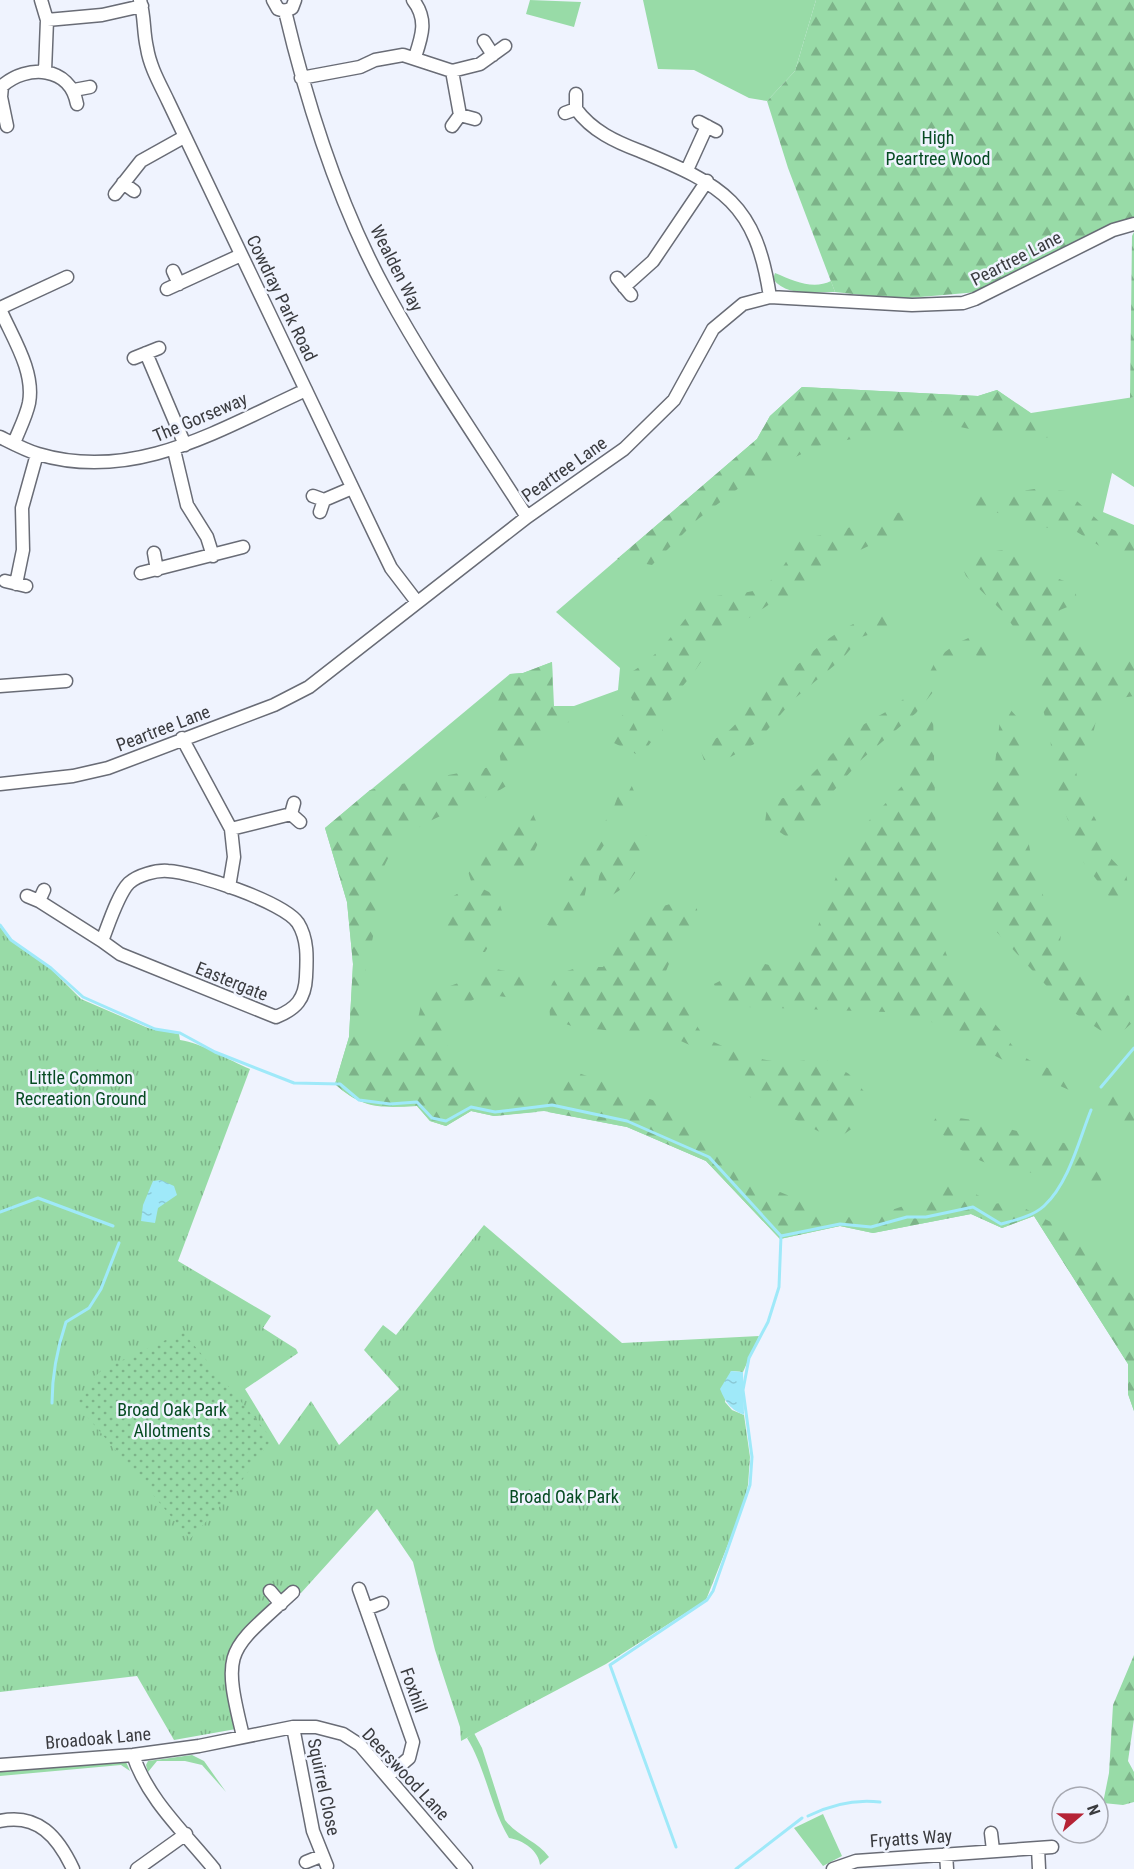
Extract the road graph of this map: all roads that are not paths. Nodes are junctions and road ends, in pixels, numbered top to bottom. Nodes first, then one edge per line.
1 (41, 0) edge
2 (273, 0) edge
3 (296, 0) edge
4 (413, 0) edge
5 (141, 3) edge
6 (285, 11) junction
7 (47, 21) junction
8 (484, 41) dead end
9 (505, 46) dead end
10 (493, 55) junction
11 (415, 57) junction
12 (45, 71) junction
13 (452, 71) junction
14 (301, 78) junction
15 (1, 86) edge
16 (90, 87) dead end
17 (74, 90) junction
18 (576, 94) dead end
19 (76, 104) dead end
20 (460, 115) junction
21 (475, 119) dead end
22 (7, 126) dead end
23 (452, 126) dead end
24 (708, 126) dead end
25 (184, 137) junction
26 (687, 170) junction
27 (707, 181) junction
28 (123, 183) junction
29 (134, 191) dead end
30 (115, 194) dead end
31 (1134, 224) edge
32 (241, 255) junction
33 (173, 271) dead end
34 (58, 277) dead end
35 (179, 284) junction
36 (624, 286) dead end
37 (167, 289) dead end
38 (770, 297) junction
39 (0, 308) edge
40 (159, 348) dead end
41 (146, 353) junction
42 (134, 358) dead end
43 (306, 390) junction
44 (0, 437) edge
45 (14, 443) junction
46 (180, 448) junction
47 (37, 454) junction
48 (352, 488) junction
49 (319, 503) dead end
50 (527, 517) junction
51 (243, 547) dead end
52 (154, 553) dead end
53 (213, 555) junction
54 (157, 570) junction
55 (141, 573) dead end
56 (16, 584) dead end
57 (417, 602) junction
58 (66, 681) dead end
59 (0, 686) edge
60 (182, 738) junction
61 (0, 784) edge
62 (295, 813) dead end
63 (231, 829) junction
64 (229, 887) junction
65 (27, 896) dead end
66 (102, 941) junction
67 (359, 1589) dead end
68 (270, 1591) dead end
69 (293, 1592) dead end
70 (382, 1603) dead end
71 (280, 1604) junction
72 (366, 1609) junction
73 (293, 1726) junction
74 (243, 1736) junction
75 (200, 1746) joint
76 (133, 1755) junction
77 (0, 1765) edge
78 (388, 1776) junction
79 (0, 1821) edge
80 (991, 1833) dead end
81 (186, 1834) junction
82 (1052, 1847) dead end
83 (1038, 1848) junction
84 (993, 1850) junction
85 (946, 1854) junction
86 (306, 1862) dead end
87 (73, 1869) edge
88 (137, 1869) edge
89 (214, 1869) edge
90 (466, 1869) edge
91 (833, 1869) edge
92 (947, 1869) edge
93 (1039, 1869) edge

1 - 7 street
2 - 6 street
3 - 6 street
4 - 11 street
5 - 7 street
5 - 25 street, Cowdray Park Road
6 - 14 street, Wealden Way
7 - 12 street
8 - 10 street
9 - 10 street
10 - 13 street
11 - 13 street
11 - 14 street
12 - 15 street
12 - 17 street
13 - 20 street
14 - 50 street, Wealden Way
15 - 22 street
16 - 17 street
17 - 19 street
18 - 26 street
20 - 21 street
20 - 23 street
24 - 26 street
25 - 28 street
25 - 32 street, Cowdray Park Road
26 - 27 street
27 - 36 street
27 - 38 street
28 - 29 street
28 - 30 street
31 - 38 street, Peartree Lane
32 - 35 street
32 - 43 street, Cowdray Park Road
33 - 35 street
34 - 39 street
35 - 37 street
38 - 50 street, Peartree Lane
39 - 45 street
40 - 41 street
41 - 42 street
41 - 46 street
43 - 46 street, The Gorseway
43 - 48 street, Cowdray Park Road
44 - 45 street, The Gorseway
45 - 47 street, The Gorseway
46 - 47 street, The Gorseway
46 - 53 street
47 - 56 street
48 - 49 street
48 - 57 street, Cowdray Park Road
50 - 57 street, Peartree Lane
51 - 53 street
52 - 54 street
53 - 54 street
54 - 55 street
57 - 60 street, Peartree Lane
58 - 59 street
60 - 61 street, Peartree Lane
60 - 63 street
62 - 63 street
63 - 64 street
64 - 66 street, Eastergate
64 - 66 street, Eastergate
65 - 66 street, Eastergate
67 - 72 street, Foxhill
68 - 71 street
69 - 71 street
70 - 72 street
71 - 74 street
72 - 78 street, Foxhill
73 - 74 street, Deerswood Lane
73 - 78 street, Deerswood Lane
73 - 86 street, Squirrel Close
74 - 75 street, Deerswood Lane
75 - 76 street, Broadoak Lane
76 - 77 street, Broadoak Lane
76 - 81 street
78 - 90 street, Deerswood Lane
79 - 87 street
80 - 84 street
81 - 88 street
81 - 89 street
82 - 83 street, Fryatts Way
83 - 84 street, Fryatts Way
83 - 93 street
84 - 85 street, Fryatts Way
85 - 91 street, Fryatts Way
85 - 92 street

